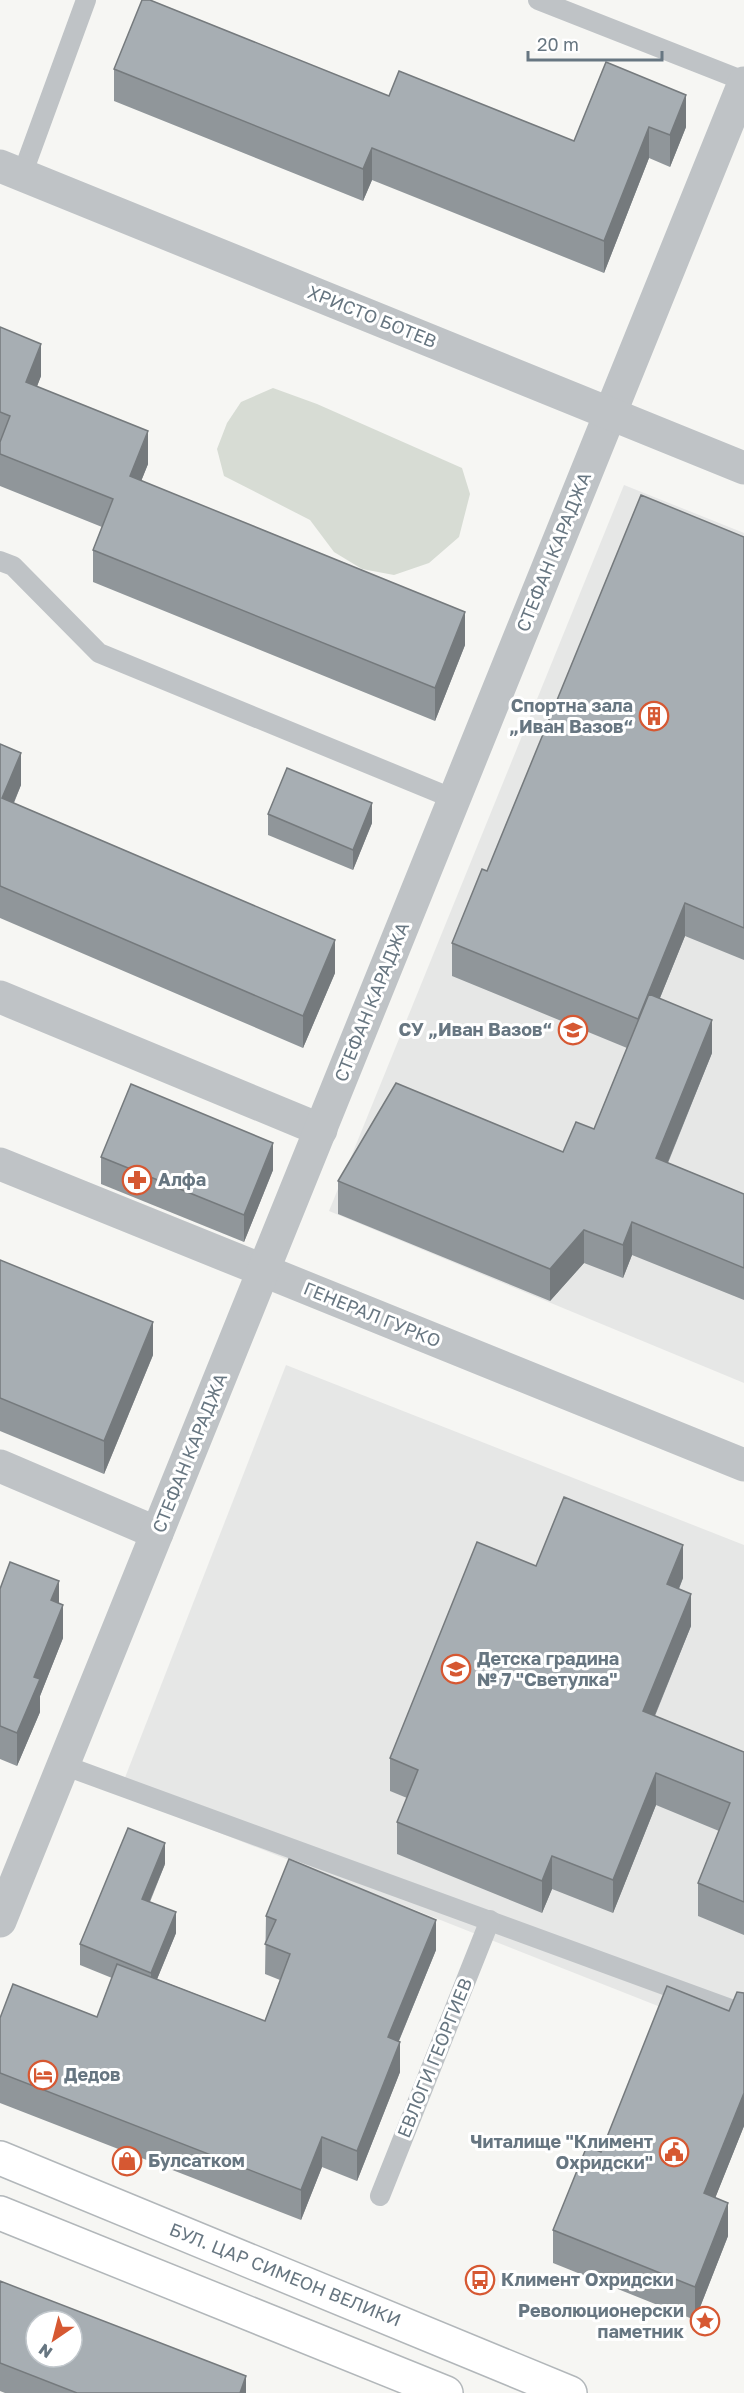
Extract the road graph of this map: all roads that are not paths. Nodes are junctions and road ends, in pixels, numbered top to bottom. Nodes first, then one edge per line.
1 (86, 0) edge
2 (538, 0) edge
3 (744, 82) edge
4 (11, 170) edge
5 (610, 414) junction
6 (744, 468) edge
7 (0, 561) edge
8 (454, 799) junction
9 (0, 997) edge
10 (321, 1130) junction
11 (0, 1164) edge
12 (263, 1271) junction
13 (744, 1465) edge
14 (0, 1466) edge
15 (158, 1533) junction
16 (63, 1765) junction
17 (490, 1920) junction
18 (0, 1921) edge
19 (744, 2014) edge
20 (0, 2158) edge
21 (380, 2196) dead end
22 (0, 2213) edge
23 (446, 2393) edge
24 (570, 2393) edge

1 - 4 lane
2 - 3 lane
3 - 5 street, СТЕФАН КАРАДЖА
4 - 5 street, ХРИСТО БОТЕВ
5 - 6 street, ХРИСТО БОТЕВ
5 - 8 street, СТЕФАН КАРАДЖА
7 - 8 lane
8 - 10 street, СТЕФАН КАРАДЖА
9 - 10 street
10 - 12 street, СТЕФАН КАРАДЖА
11 - 12 street, ГЕНЕРАЛ ГУРКО
12 - 13 street, ГЕНЕРАЛ ГУРКО
12 - 15 street, СТЕФАН КАРАДЖА
14 - 15 street
15 - 16 street, СТЕФАН КАРАДЖА
16 - 17 lane
16 - 18 street, СТЕФАН КАРАДЖА
17 - 19 lane
17 - 21 lane, ЕВЛОГИ ГЕОРГИЕВ
20 - 24 main road, БУЛ. ЦАР СИМЕОН ВЕЛИКИ
22 - 23 main road

